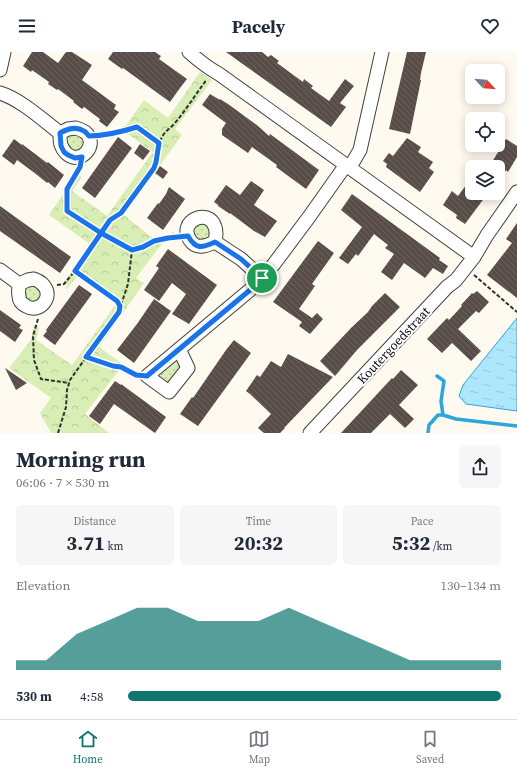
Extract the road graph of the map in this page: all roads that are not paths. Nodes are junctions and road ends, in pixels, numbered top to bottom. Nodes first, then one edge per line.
1 (4, 52) edge
2 (189, 52) edge
3 (382, 52) edge
4 (0, 70) edge
5 (0, 93) edge
6 (60, 133) junction
7 (348, 166) junction
8 (517, 192) edge
9 (215, 242) junction
10 (474, 257) junction
11 (0, 270) edge
12 (262, 278) junction
13 (19, 284) junction
14 (179, 350) junction
15 (310, 433) edge

1 - 4 street
2 - 7 street
3 - 7 street
5 - 6 street
6 - 6 street
7 - 10 street
7 - 12 street
8 - 10 street, Koutergoedstraat
9 - 9 street
9 - 12 street
10 - 15 street, Koutergoedstraat
11 - 13 street
12 - 14 street
13 - 13 street
14 - 14 street

